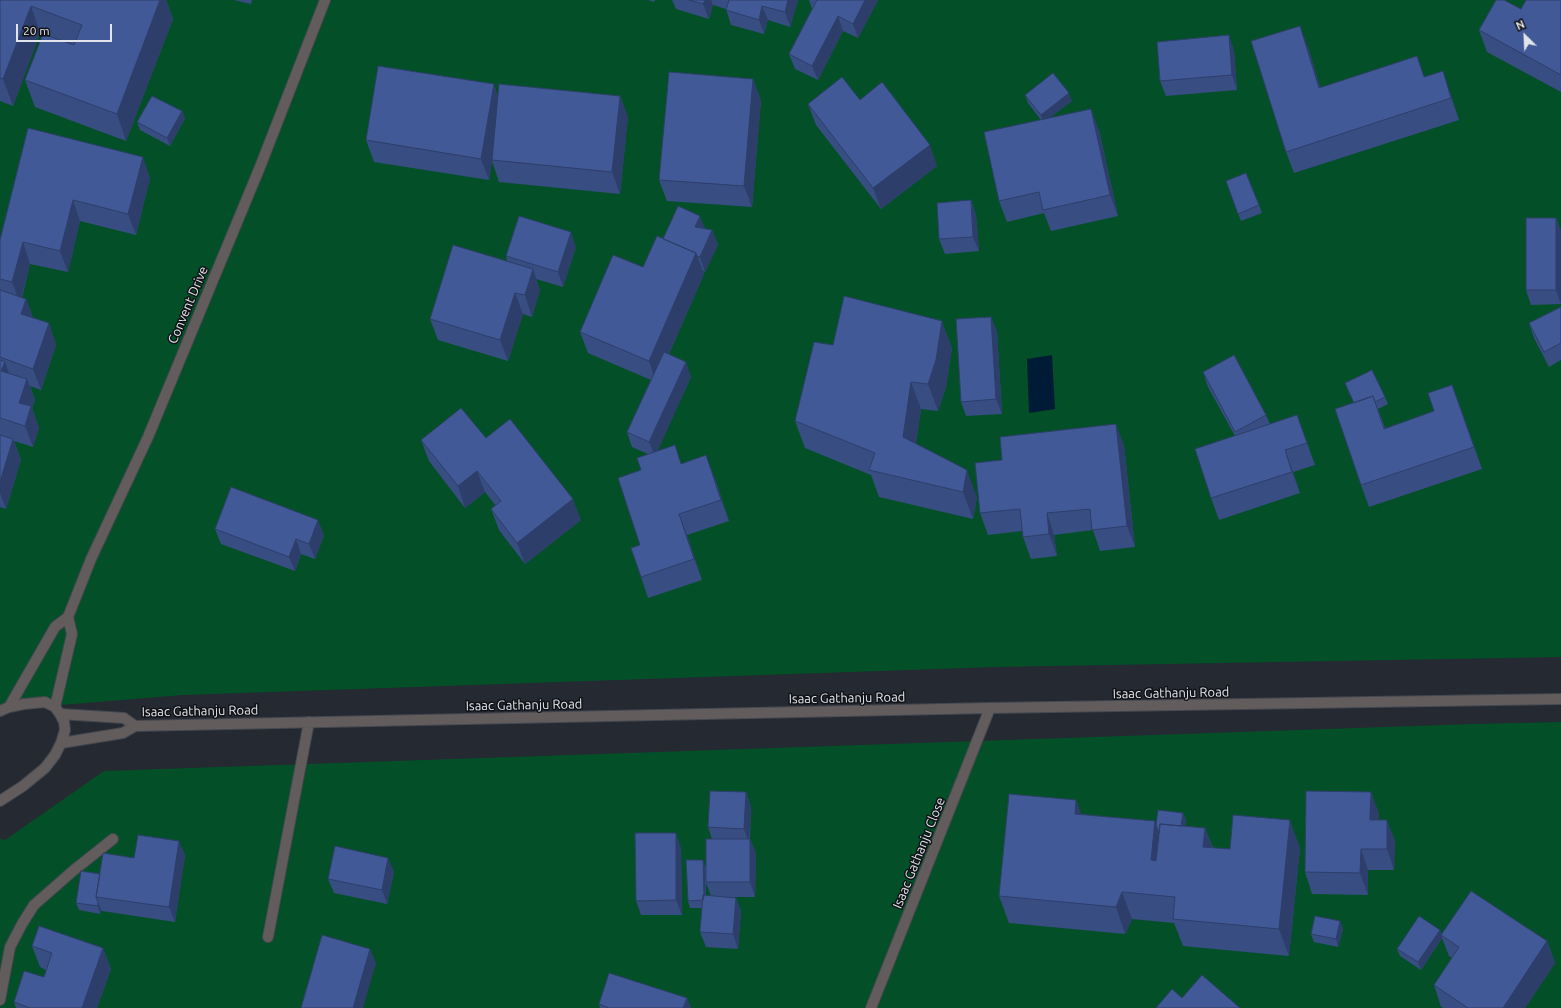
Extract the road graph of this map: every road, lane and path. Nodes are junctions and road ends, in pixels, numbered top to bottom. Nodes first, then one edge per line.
1 (325, 0) edge
2 (68, 617) junction
3 (1561, 699) edge
4 (990, 708) junction
5 (4, 709) edge
6 (58, 710) junction
7 (309, 722) junction
8 (134, 726) junction
9 (62, 742) junction
10 (0, 801) edge
11 (113, 839) dead end
12 (268, 937) dead end
13 (0, 1000) edge
14 (871, 1008) edge

1 - 2 street, Convent Drive
2 - 5 street
2 - 6 street
3 - 4 street, Isaac Gathanju Road
4 - 7 street, Isaac Gathanju Road
4 - 14 street, Isaac Gathanju Close
5 - 6 street
6 - 8 street
6 - 9 street
7 - 8 street, Isaac Gathanju Road
7 - 12 street
8 - 9 street
9 - 10 street
11 - 13 street

